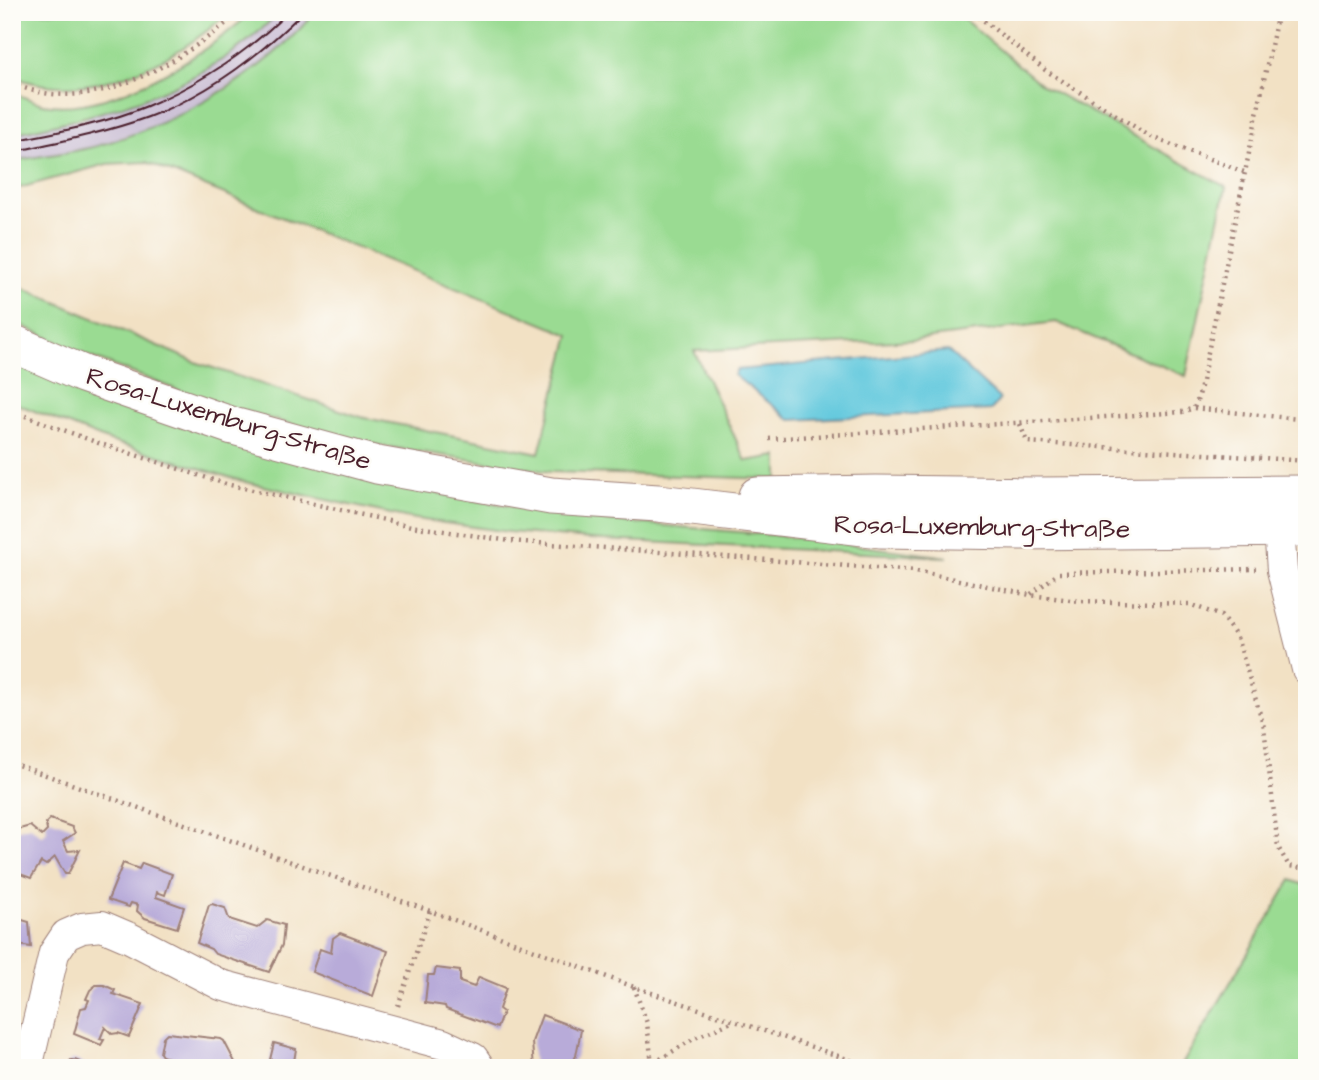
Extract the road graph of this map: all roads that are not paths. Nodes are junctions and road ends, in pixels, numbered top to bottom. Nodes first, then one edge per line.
1 (12, 343) edge
2 (1307, 495) edge
3 (658, 503) junction
4 (1293, 528) edge
5 (1307, 668) edge
6 (27, 1068) edge
7 (480, 1068) edge

1 - 3 main road, Rosa-Luxemburg-Straße
2 - 3 main road, Rosa-Luxemburg-Straße
2 - 4 street
3 - 4 main road, Rosa-Luxemburg-Straße
4 - 5 street
6 - 7 street

